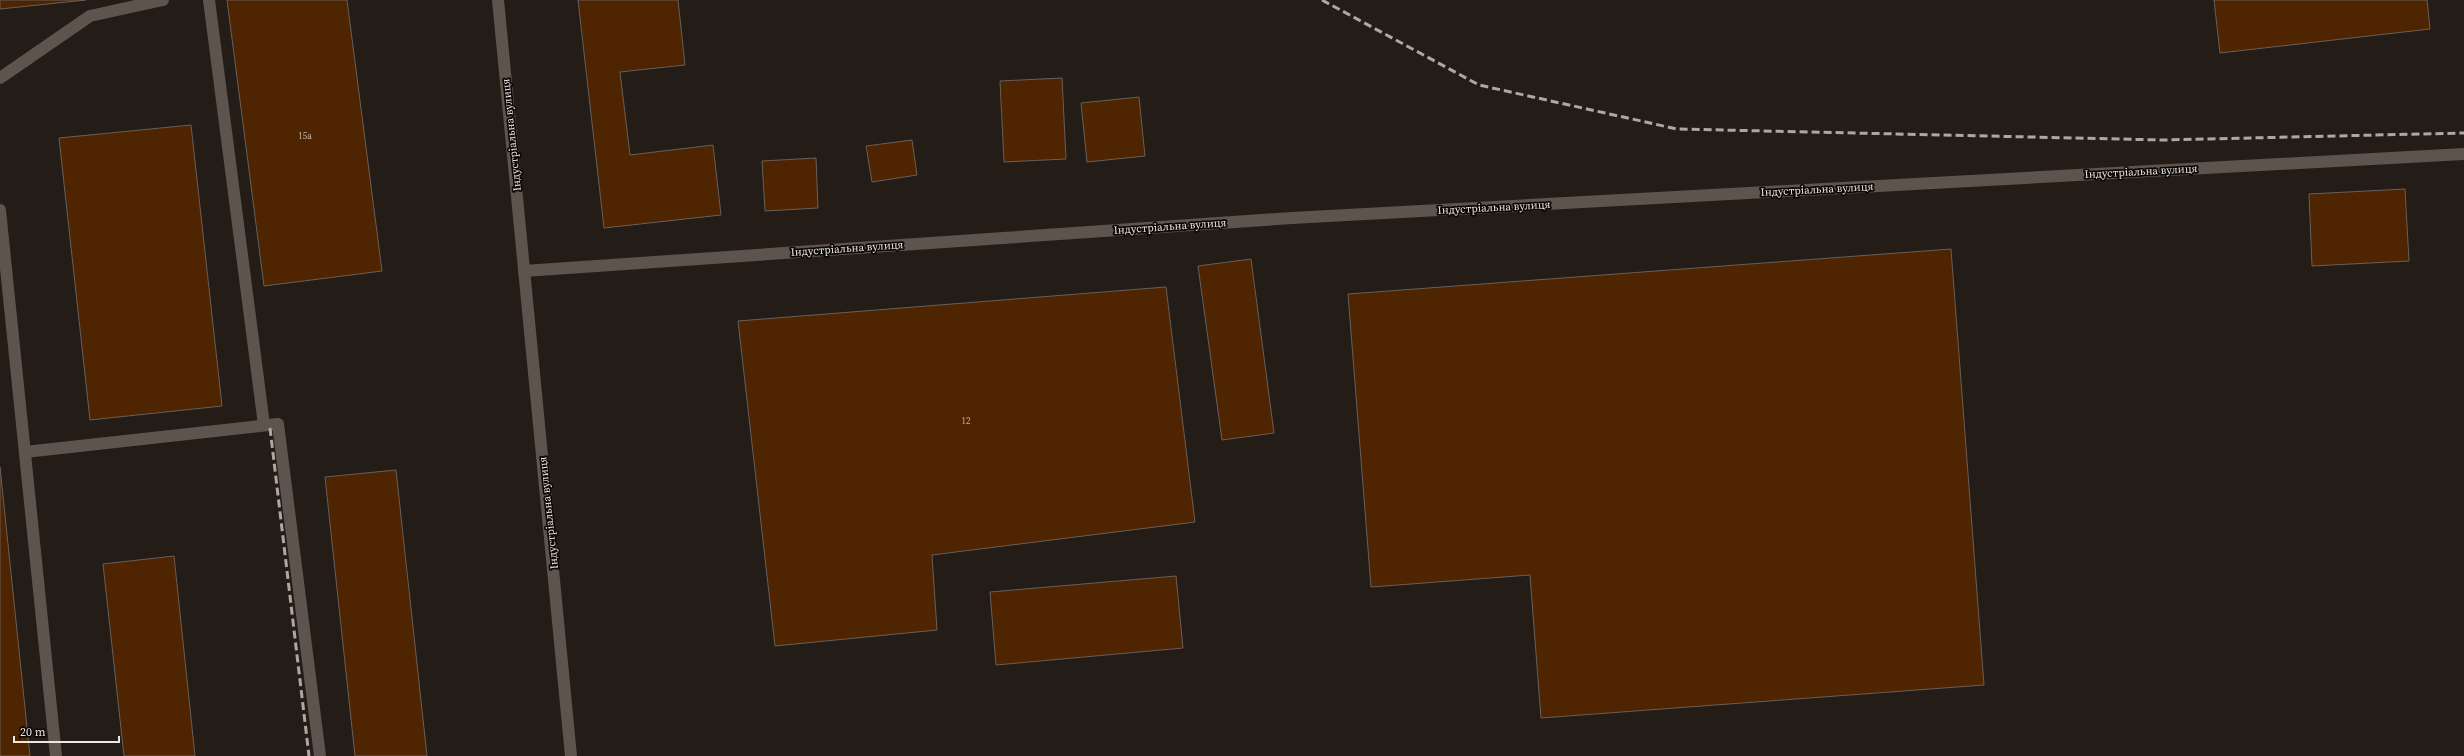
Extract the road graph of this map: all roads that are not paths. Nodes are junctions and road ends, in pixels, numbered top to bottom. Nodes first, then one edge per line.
1 (163, 0) edge
2 (209, 0) edge
3 (498, 0) edge
4 (0, 78) edge
5 (2464, 154) edge
6 (0, 210) edge
7 (524, 271) junction
8 (264, 425) junction
9 (25, 452) junction
10 (56, 756) edge
11 (320, 756) edge
12 (571, 756) edge

1 - 4 street
2 - 8 street
3 - 7 street, Індустріальна вулиця
5 - 7 street, Індустріальна вулиця
6 - 9 street
7 - 12 street, Індустріальна вулиця
8 - 9 street
8 - 11 street
9 - 10 street

